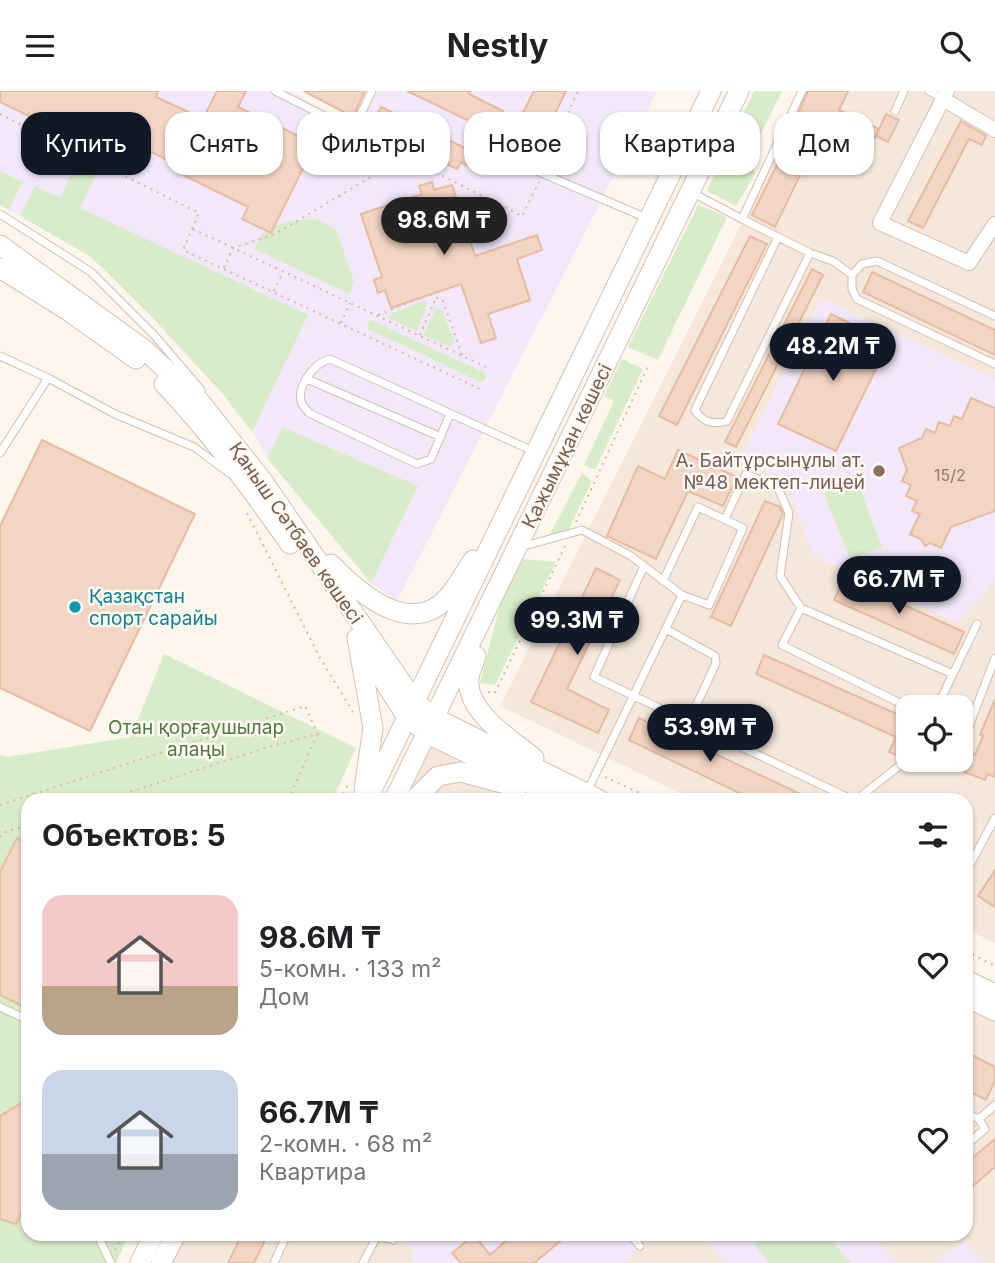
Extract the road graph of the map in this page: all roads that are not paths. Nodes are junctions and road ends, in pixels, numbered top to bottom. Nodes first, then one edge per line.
1 (275, 91) edge
2 (372, 91) edge
3 (711, 91) edge
4 (739, 91) edge
5 (802, 91) edge
6 (904, 91) edge
7 (929, 91) edge
8 (945, 95) edge
9 (895, 111) dead end
10 (995, 129) edge
11 (544, 175) edge
12 (690, 192) junction
13 (0, 214) edge
14 (649, 219) junction
15 (742, 219) junction
16 (993, 232) edge
17 (778, 237) junction
18 (3, 246) edge
19 (810, 253) junction
20 (0, 268) edge
21 (852, 275) junction
22 (995, 316) edge
23 (0, 356) edge
24 (995, 364) edge
25 (48, 378) junction
26 (307, 379) junction
27 (450, 414) junction
28 (440, 437) junction
29 (537, 452) junction
30 (0, 453) edge
31 (257, 485) junction
32 (516, 495) junction
33 (725, 519) junction
34 (291, 522) junction
35 (518, 548) junction
36 (644, 566) junction
37 (663, 581) junction
38 (496, 591) junction
39 (682, 595) junction
40 (801, 608) junction
41 (977, 624) dead end
42 (666, 629) junction
43 (357, 638) junction
44 (995, 658) edge
45 (953, 674) junction
46 (634, 695) junction
47 (943, 695) edge
48 (896, 701) edge
49 (411, 710) junction
50 (973, 716) edge
51 (689, 721) junction
52 (431, 726) junction
53 (896, 768) edge
54 (365, 793) edge
55 (368, 793) edge
56 (398, 793) edge
57 (421, 793) edge
58 (561, 793) edge
59 (593, 793) edge
60 (839, 793) edge
61 (863, 793) edge
62 (995, 817) edge
63 (973, 859) edge
64 (973, 983) edge
65 (995, 994) edge
66 (973, 1000) edge
67 (0, 1007) edge
68 (995, 1011) edge
69 (21, 1017) edge
70 (994, 1108) edge
71 (973, 1116) edge
72 (979, 1119) junction
73 (973, 1139) edge
74 (100, 1241) edge
75 (151, 1241) edge
76 (284, 1241) edge
77 (372, 1241) edge
78 (635, 1241) edge
79 (640, 1246) dead end
80 (111, 1263) edge
81 (140, 1263) edge
82 (274, 1263) edge
83 (363, 1263) edge

1 - 2 lane
3 - 14 main road, Қажымұқан көшесі
4 - 12 main road, Қажымұқан көшесі
5 - 15 lane
6 - 9 lane
7 - 8 lane
8 - 10 street
8 - 16 street
11 - 14 lane
12 - 15 lane
12 - 35 main road, Қажымұқан көшесі
13 - 31 lane
14 - 29 main road, Қажымұқан көшесі
15 - 17 lane
17 - 19 lane
17 - 19 lane
18 - 31 main road, Қаныш Сәтбаев көшесі
19 - 21 lane
20 - 31 main road, Қаныш Сәтбаев көшесі
21 - 22 lane
21 - 24 lane
23 - 25 lane
25 - 30 lane
25 - 31 lane
26 - 27 lane
26 - 28 lane
26 - 28 lane
27 - 28 lane
27 - 29 lane
29 - 32 main road, Қажымұқан көшесі
31 - 34 main road, Қаныш Сәтбаев көшесі
31 - 43 main road, Қаныш Сәтбаев көшесі
32 - 34 main road
32 - 49 main road, Қажымұқан көшесі
33 - 37 lane
33 - 39 lane
33 - 40 lane
34 - 49 main road, Қаныш Сәтбаев көшесі
35 - 36 lane
35 - 38 main road, Қажымұқан көшесі
36 - 37 lane
36 - 46 lane
37 - 39 lane
38 - 52 main road, Қажымұқан көшесі
38 - 58 main road
39 - 42 lane
40 - 45 lane
40 - 48 lane
41 - 45 lane
42 - 46 lane
42 - 51 lane
43 - 49 main road, Қаныш Сәтбаев көшесі
43 - 54 main road
44 - 50 lane
45 - 47 lane
46 - 51 lane
46 - 59 lane
49 - 52 main road, Қаныш Сәтбаев көшесі
49 - 55 main road, Қажымұқан көшесі
51 - 60 lane
52 - 56 main road, Қажымұқан көшесі
52 - 58 main road, Қаныш Сәтбаев көшесі
53 - 61 lane
57 - 58 main road
62 - 63 lane
64 - 65 main road
66 - 68 main road
67 - 69 lane
70 - 72 lane
71 - 72 lane
72 - 73 lane
74 - 80 lane
75 - 81 main road
76 - 82 lane
77 - 83 lane
78 - 79 lane

